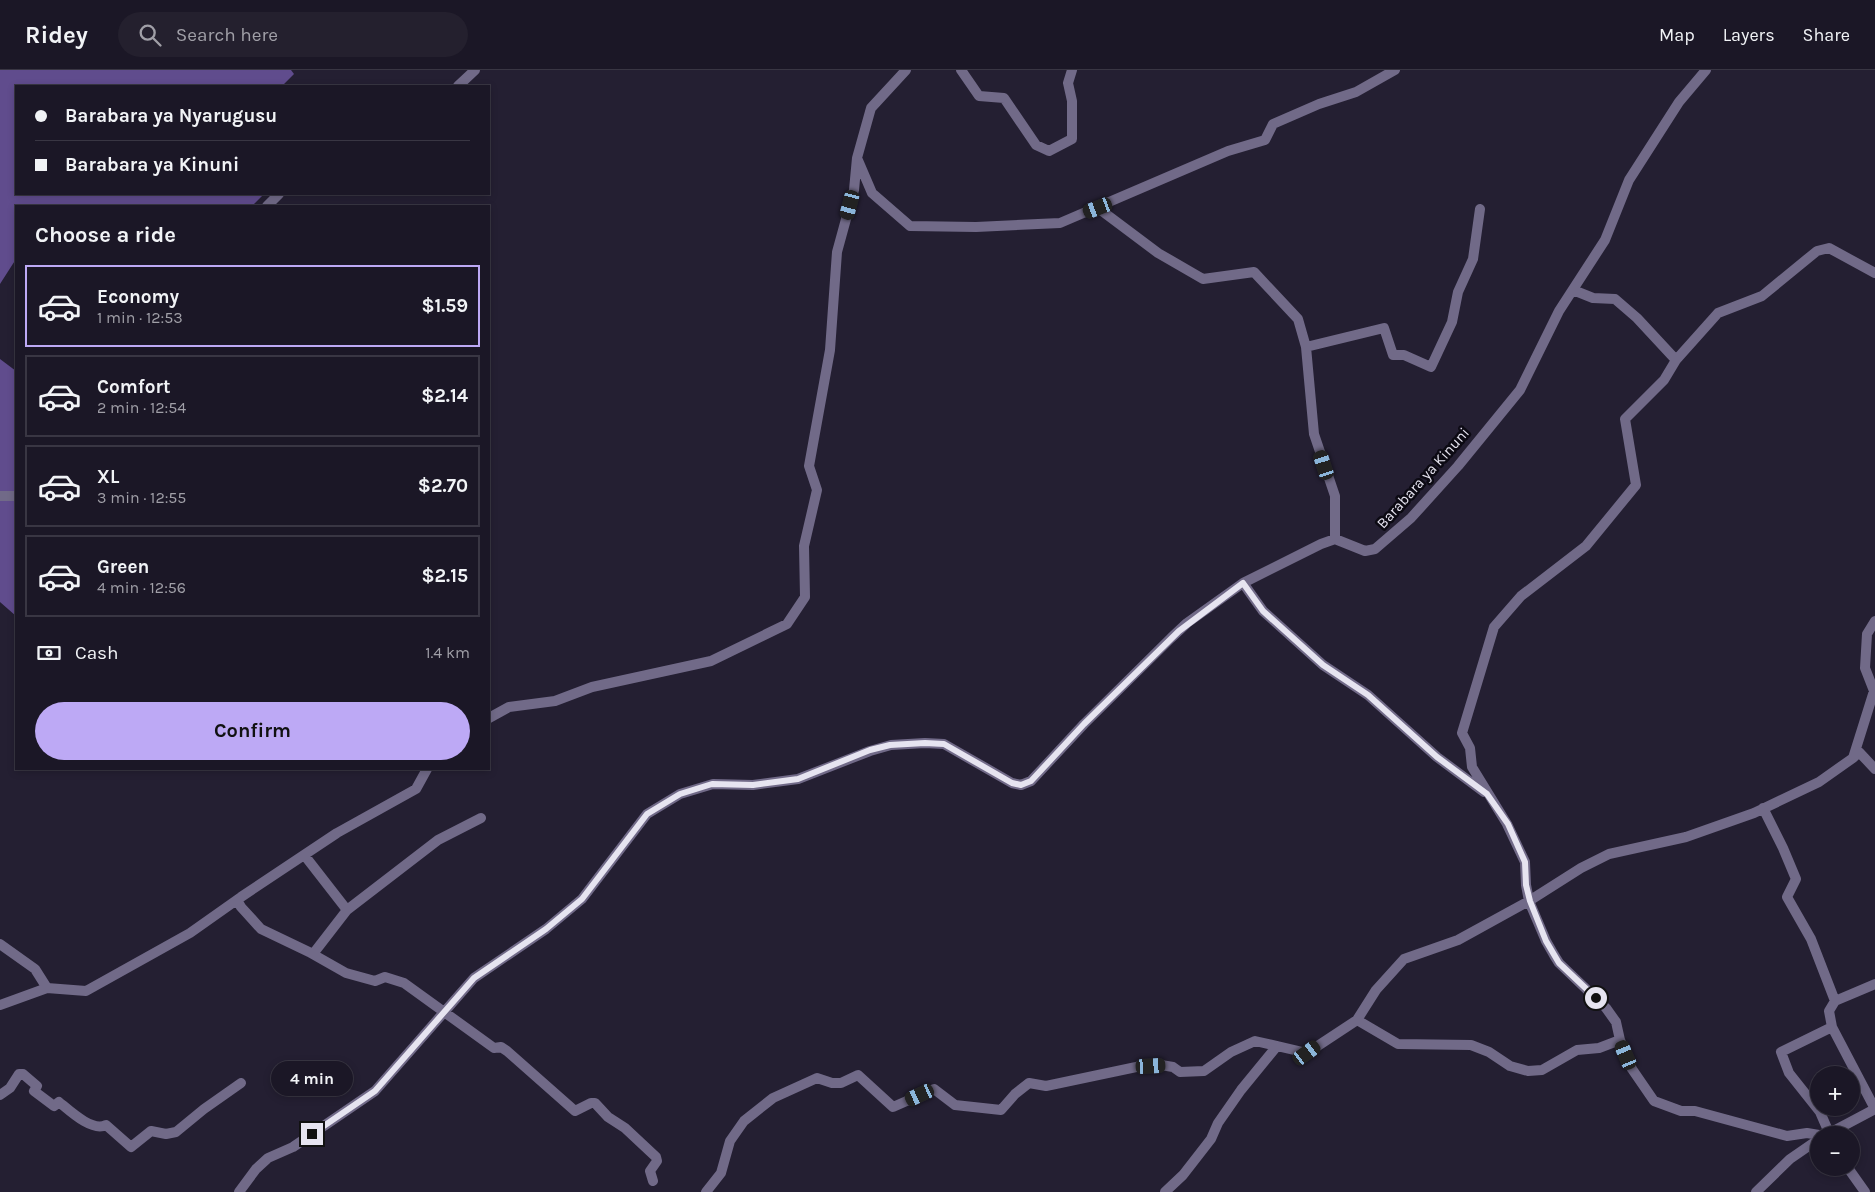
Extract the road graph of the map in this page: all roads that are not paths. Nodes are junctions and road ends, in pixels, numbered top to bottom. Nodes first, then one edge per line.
1 (906, 70) edge
2 (961, 70) edge
3 (1072, 70) edge
4 (1394, 70) edge
5 (1706, 70) edge
6 (472, 71) edge
7 (459, 85) edge
8 (857, 158) junction
9 (278, 195) edge
10 (268, 205) edge
11 (1098, 208) junction
12 (1480, 209) dead end
13 (1875, 273) edge
14 (1573, 290) junction
15 (1306, 347) junction
16 (1676, 360) junction
17 (0, 496) edge
18 (15, 496) edge
19 (1335, 539) junction
20 (1243, 583) junction
21 (1875, 622) edge
22 (490, 717) edge
23 (1853, 758) junction
24 (1875, 769) edge
25 (426, 770) edge
26 (1487, 794) junction
27 (1763, 808) junction
28 (481, 818) dead end
29 (305, 856) junction
30 (237, 900) junction
31 (1530, 901) junction
32 (347, 910) junction
33 (0, 944) edge
34 (313, 954) junction
35 (1875, 984) edge
36 (47, 988) junction
37 (1835, 1001) junction
38 (0, 1005) edge
39 (444, 1011) junction
40 (1357, 1020) junction
41 (1832, 1026) junction
42 (1620, 1040) junction
43 (1277, 1046) junction
44 (240, 1084) dead end
45 (0, 1095) edge
46 (1875, 1109) edge
47 (1824, 1126) edge
48 (1843, 1126) edge
49 (1810, 1133) edge
50 (1810, 1145) edge
51 (1854, 1176) edge
52 (653, 1182) dead end
53 (240, 1192) edge
54 (706, 1192) edge
55 (1166, 1192) edge
56 (1756, 1192) edge
57 (1865, 1192) edge

1 - 8 street
2 - 3 street
4 - 11 street
5 - 14 street, Barabara ya Kinuni
6 - 7 street
8 - 11 street
8 - 22 street
9 - 10 street
11 - 15 street
12 - 15 street
13 - 16 street
14 - 16 street
14 - 19 street, Barabara ya Kinuni
15 - 19 street
16 - 26 street
17 - 18 street
19 - 20 street
20 - 26 street
20 - 39 street
21 - 23 street
23 - 24 street
23 - 27 street
25 - 29 street
26 - 31 street
27 - 31 street
27 - 37 street
28 - 32 street
29 - 30 street
29 - 32 street
30 - 34 street
30 - 36 street
31 - 40 street
31 - 42 street
32 - 34 street
33 - 36 street
34 - 39 street
35 - 37 street
36 - 38 street
37 - 41 street
39 - 52 street
39 - 53 street
40 - 42 street
40 - 43 street
41 - 46 street
41 - 47 street
42 - 49 street
43 - 54 street
43 - 55 street
44 - 45 street
46 - 48 street
50 - 56 street
51 - 57 street

